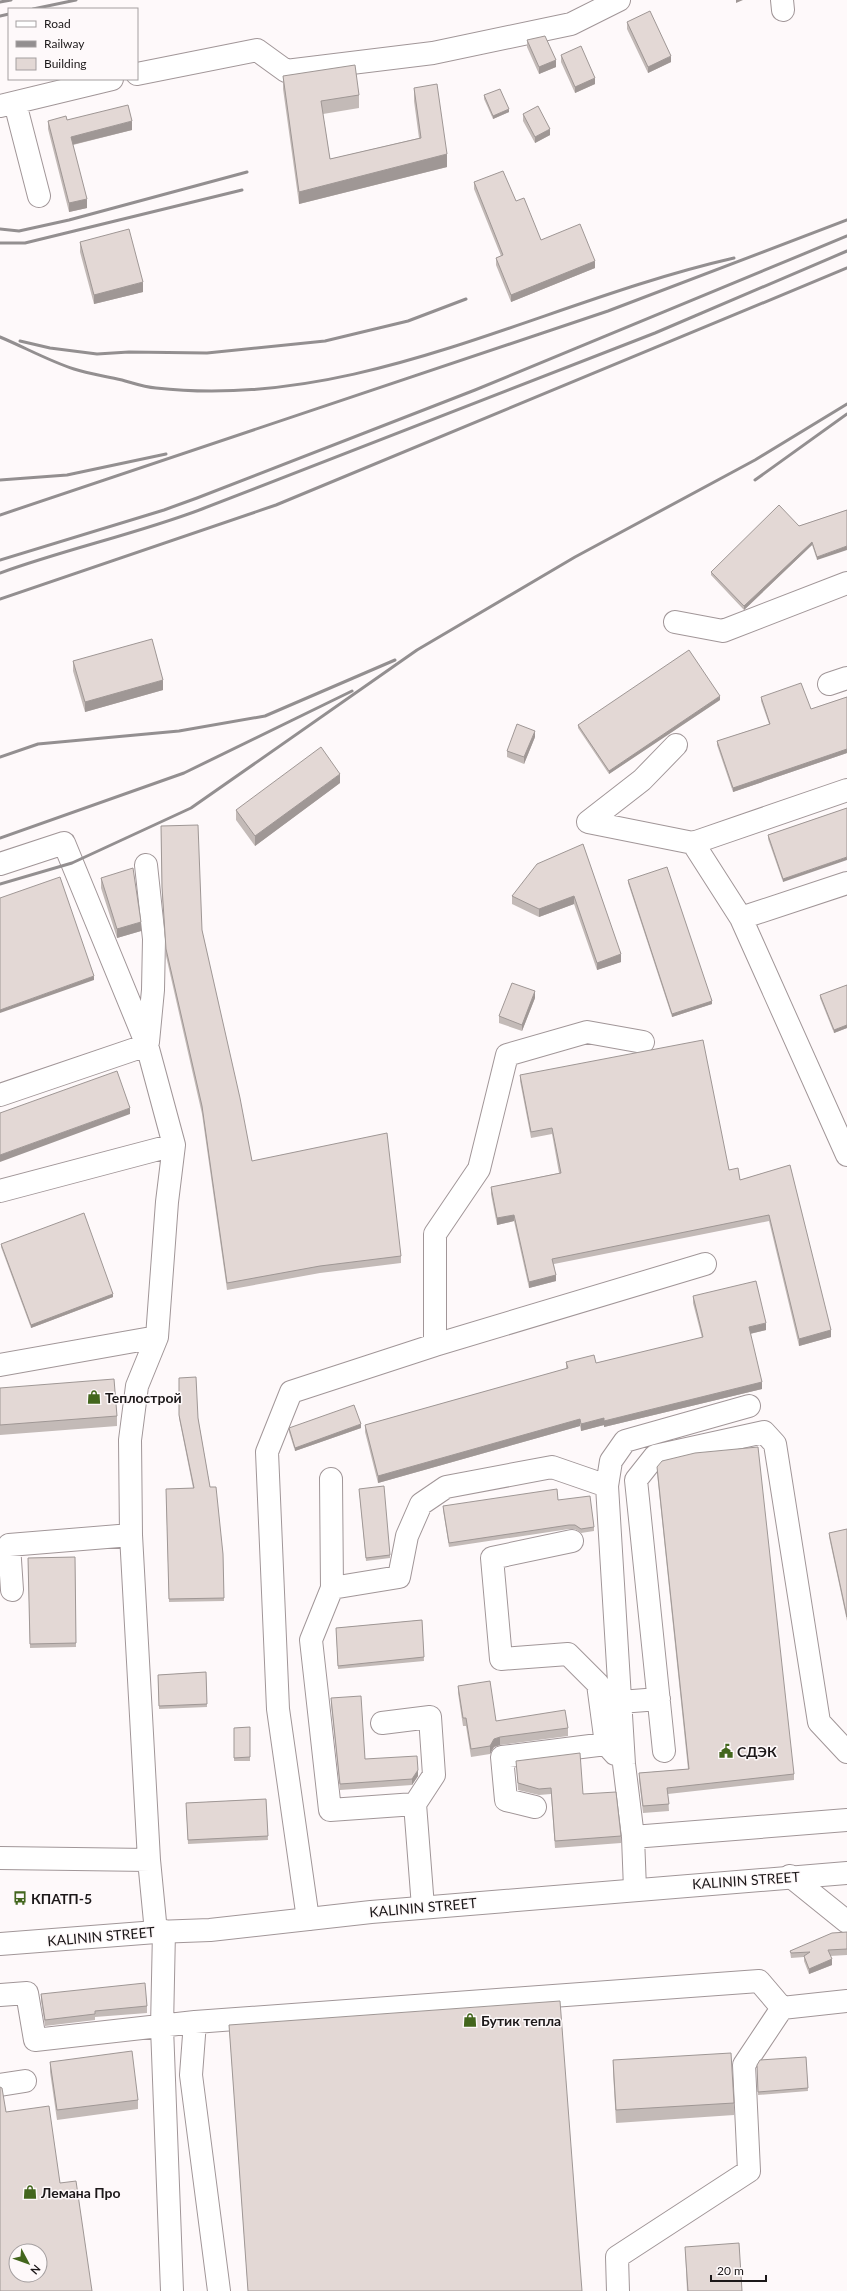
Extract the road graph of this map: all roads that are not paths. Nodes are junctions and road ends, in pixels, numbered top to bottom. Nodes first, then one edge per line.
1 (619, 0) edge
2 (138, 74) edge
3 (108, 80) edge
4 (8, 104) edge
5 (39, 196) dead end
6 (847, 583) edge
7 (675, 622) dead end
8 (676, 745) dead end
9 (847, 790) edge
10 (693, 843) junction
11 (0, 864) edge
12 (146, 865) dead end
13 (847, 883) edge
14 (741, 918) junction
15 (643, 1042) dead end
16 (148, 1045) junction
17 (0, 1095) edge
18 (174, 1145) junction
19 (847, 1153) edge
20 (0, 1191) edge
21 (705, 1264) dead end
22 (158, 1337) junction
23 (435, 1345) junction
24 (0, 1365) edge
25 (749, 1406) dead end
26 (331, 1478) dead end
27 (607, 1486) junction
28 (131, 1535) junction
29 (572, 1541) dead end
30 (332, 1588) junction
31 (12, 1590) dead end
32 (659, 1699) junction
33 (620, 1702) junction
34 (382, 1723) dead end
35 (606, 1744) junction
36 (664, 1751) dead end
37 (847, 1752) edge
38 (624, 1764) junction
39 (415, 1804) junction
40 (535, 1807) dead end
41 (847, 1820) edge
42 (633, 1837) junction
43 (0, 1858) edge
44 (149, 1860) junction
45 (847, 1873) edge
46 (790, 1876) junction
47 (634, 1889) junction
48 (423, 1907) junction
49 (308, 1919) junction
50 (847, 1922) edge
51 (160, 1932) junction
52 (0, 1944) edge
53 (0, 1995) edge
54 (847, 2001) edge
55 (782, 2008) junction
56 (196, 2022) junction
57 (162, 2028) junction
58 (25, 2081) dead end
59 (0, 2085) edge
60 (172, 2291) edge
61 (219, 2291) edge
62 (618, 2291) edge

1 - 2 main road
3 - 4 main road
4 - 5 main road
6 - 7 main road
8 - 10 main road
9 - 10 main road
10 - 14 main road
11 - 16 main road
12 - 16 main road
13 - 14 main road
14 - 19 main road
15 - 23 main road
16 - 17 main road
16 - 18 main road
18 - 20 main road
18 - 22 main road
21 - 23 main road
22 - 24 main road
22 - 28 main road
23 - 49 main road
25 - 27 main road
26 - 30 main road
27 - 30 main road
27 - 33 main road
28 - 31 main road
28 - 44 main road
29 - 35 main road
30 - 39 main road
32 - 33 main road
32 - 36 main road
32 - 37 main road
33 - 38 main road
34 - 39 main road
35 - 38 main road
35 - 40 main road
38 - 42 main road
39 - 48 main road
41 - 42 main road
42 - 47 main road
43 - 44 main road
44 - 51 main road
45 - 46 main road, KALININ STREET
46 - 47 main road, KALININ STREET
46 - 50 main road
47 - 48 main road, KALININ STREET
48 - 49 main road, KALININ STREET
49 - 51 main road, KALININ STREET
51 - 52 main road, KALININ STREET
51 - 57 main road
53 - 57 main road
54 - 55 main road
55 - 56 main road
55 - 62 main road
56 - 57 main road
56 - 61 main road
57 - 60 main road
58 - 59 main road

